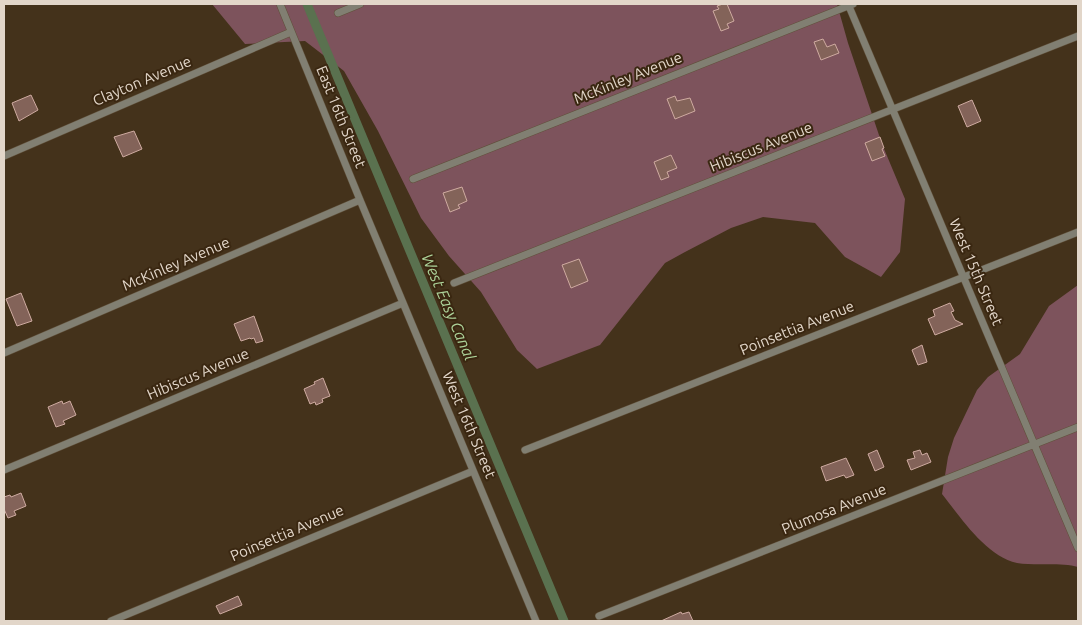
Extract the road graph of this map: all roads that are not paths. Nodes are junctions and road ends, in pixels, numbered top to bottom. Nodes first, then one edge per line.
1 (280, 4) edge
2 (360, 4) edge
3 (850, 4) edge
4 (338, 13) dead end
5 (291, 32) junction
6 (1078, 36) edge
7 (892, 110) junction
8 (4, 156) edge
9 (414, 179) dead end
10 (360, 200) junction
11 (1078, 232) edge
12 (377, 240) joint
13 (963, 277) junction
14 (454, 283) dead end
15 (403, 303) junction
16 (4, 353) edge
17 (1078, 427) edge
18 (1034, 444) junction
19 (525, 450) dead end
20 (4, 470) edge
21 (473, 471) junction
22 (1078, 548) edge
23 (599, 616) dead end
24 (111, 621) edge
25 (536, 621) edge

1 - 5 street, East 16th Street
2 - 4 street
3 - 7 street, West 15th Street
3 - 9 street, McKinley Avenue
5 - 8 street, Clayton Avenue
5 - 10 street, East 16th Street
6 - 7 street, Hibiscus Avenue
7 - 13 street, West 15th Street
7 - 14 street, Hibiscus Avenue
10 - 12 street, East 16th Street
10 - 16 street, McKinley Avenue
11 - 13 street, Poinsettia Avenue
12 - 15 street, West 16th Street
13 - 18 street, West 15th Street
13 - 19 street, Poinsettia Avenue
15 - 20 street, Hibiscus Avenue
15 - 21 street, West 16th Street
17 - 18 street, Plumosa Avenue
18 - 22 street, West 15th Street
18 - 23 street, Plumosa Avenue
21 - 24 street, Poinsettia Avenue
21 - 25 street, West 16th Street

